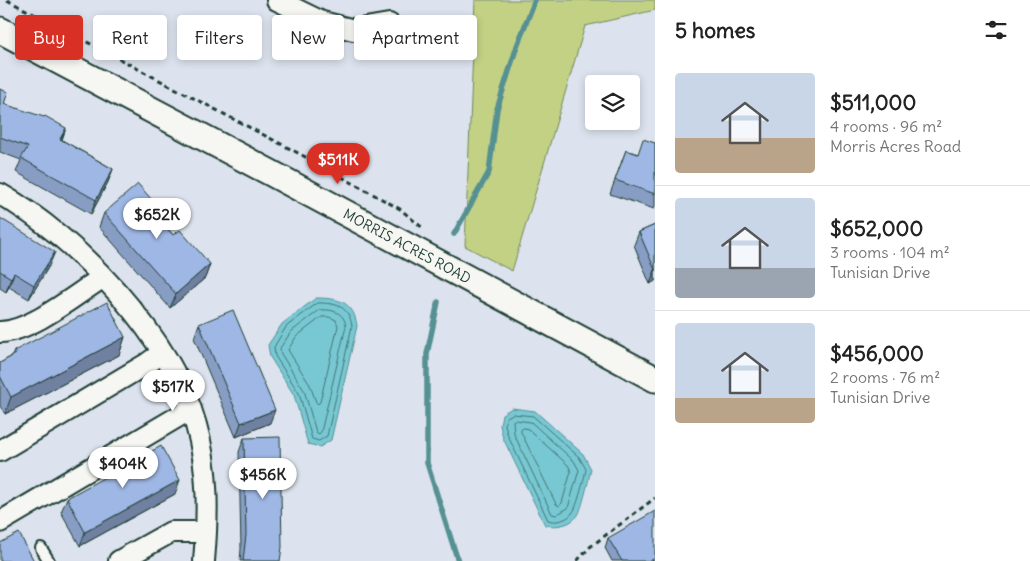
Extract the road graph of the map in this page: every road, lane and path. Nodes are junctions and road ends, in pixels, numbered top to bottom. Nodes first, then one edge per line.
1 (7, 0) edge
2 (277, 0) edge
3 (0, 30) edge
4 (354, 30) edge
5 (0, 194) edge
6 (427, 230) dead end
7 (102, 278) junction
8 (0, 332) edge
9 (162, 353) junction
10 (655, 379) edge
11 (191, 409) junction
12 (0, 451) edge
13 (655, 498) edge
14 (0, 522) edge
15 (206, 532) junction
16 (41, 548) dead end
17 (49, 561) edge
18 (119, 561) edge
19 (204, 561) edge
20 (577, 561) edge

1 - 6 path
2 - 4 street
3 - 10 street, MORRIS ACRES ROAD
5 - 7 street
7 - 8 street
7 - 9 street
9 - 11 street
9 - 12 street
11 - 14 street
11 - 15 street
13 - 20 path
15 - 18 street
15 - 19 street
16 - 17 lane

